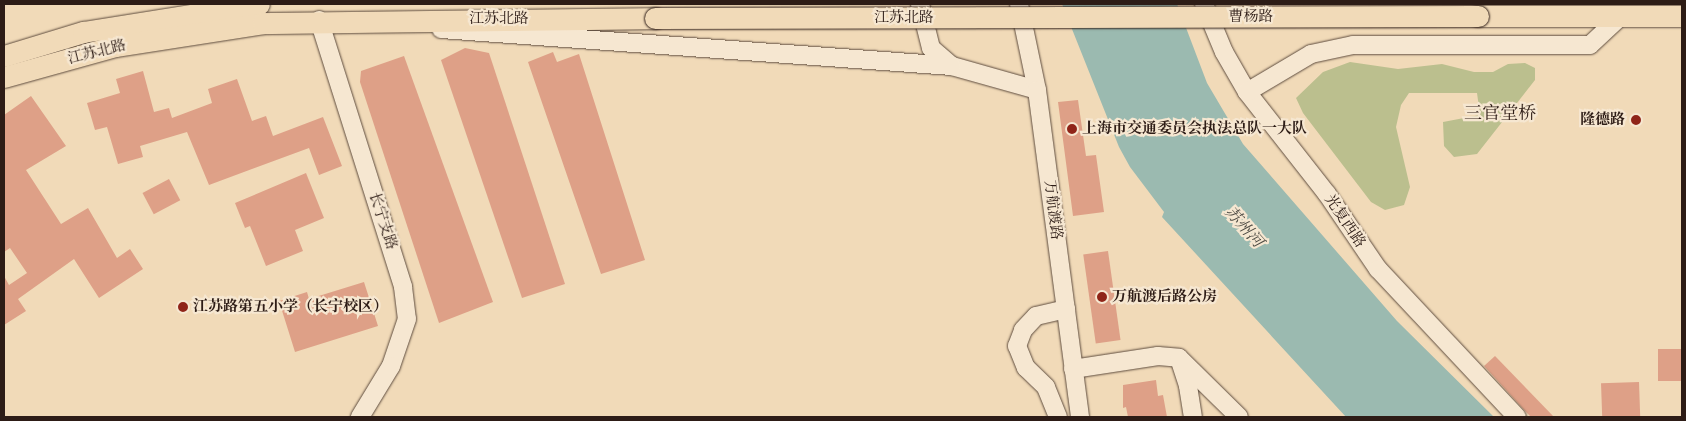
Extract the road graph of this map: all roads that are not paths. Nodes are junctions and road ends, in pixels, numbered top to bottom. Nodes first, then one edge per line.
1 (258, 4) edge
2 (920, 4) edge
3 (1019, 4) edge
4 (1204, 4) edge
5 (1682, 16) edge
6 (1000, 18) joint
7 (319, 20) junction
8 (1617, 20) dead end
9 (388, 25) dead end
10 (4, 56) edge
11 (952, 66) junction
12 (4, 77) edge
13 (1037, 90) junction
14 (1247, 92) junction
15 (1066, 309) junction
16 (1179, 358) junction
17 (1074, 369) junction
18 (360, 417) edge
19 (1058, 417) edge
20 (1080, 417) edge
21 (1193, 417) edge
22 (1239, 417) edge
23 (1517, 417) edge

1 - 10 main road, 江苏北路
2 - 11 street
3 - 13 street, 万航渡路
4 - 14 street, 光复西路
5 - 6 main road, 曹杨路, bridge
6 - 7 main road, 江苏北路, bridge
7 - 12 main road, 江苏北路
7 - 18 street, 长宁支路
8 - 14 street
9 - 11 street
11 - 13 street
13 - 15 street, 万航渡路
14 - 23 street, 光复西路
15 - 17 street, 万航渡路
15 - 19 street
16 - 17 street
16 - 21 street
16 - 22 street
17 - 20 street, 万航渡路

